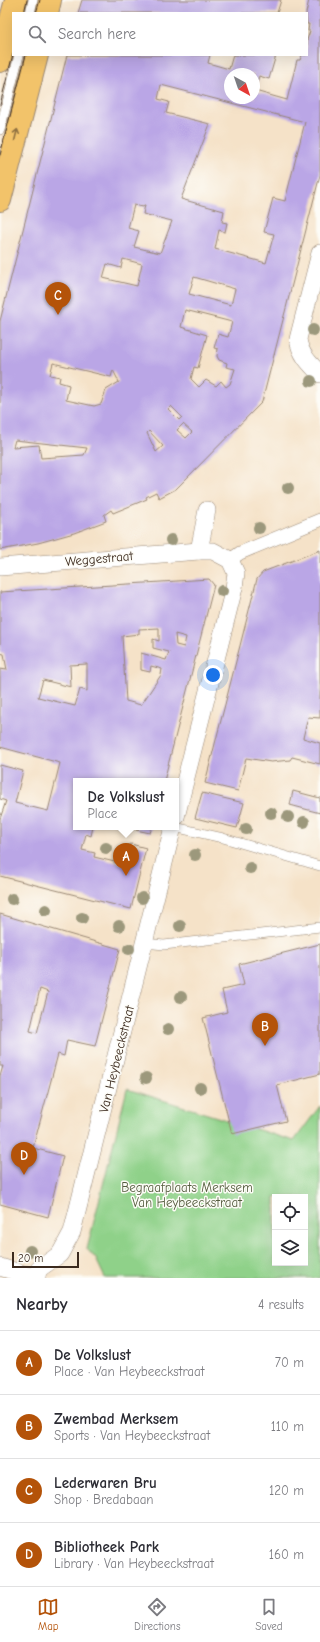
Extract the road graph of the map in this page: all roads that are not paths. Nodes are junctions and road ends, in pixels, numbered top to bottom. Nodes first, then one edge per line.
1 (16, 0) edge
2 (33, 0) edge
3 (50, 0) edge
4 (13, 12) edge
5 (30, 12) edge
6 (47, 12) edge
7 (12, 15) edge
8 (19, 56) edge
9 (37, 56) edge
10 (0, 61) edge
11 (0, 130) edge
12 (0, 200) edge
13 (320, 252) edge
14 (320, 374) edge
15 (207, 510) dead end
16 (320, 520) edge
17 (199, 551) junction
18 (230, 560) junction
19 (0, 567) edge
20 (179, 805) edge
21 (179, 828) edge
22 (173, 830) edge
23 (320, 866) edge
24 (320, 927) edge
25 (145, 943) junction
26 (0, 1268) edge
27 (37, 1278) edge

1 - 4 main road
2 - 5 lane
3 - 6 main road
7 - 10 main road
8 - 11 lane
12 -> 9 main road
13 - 14 street
15 - 17 street
16 - 18 street
17 - 18 street, Weggestraat
17 - 19 street, Weggestraat
18 - 20 street
21 - 23 lane
22 - 25 street, Van Heybeeckstraat
24 - 25 lane
25 - 27 street, Van Heybeeckstraat
26 - 27 street

